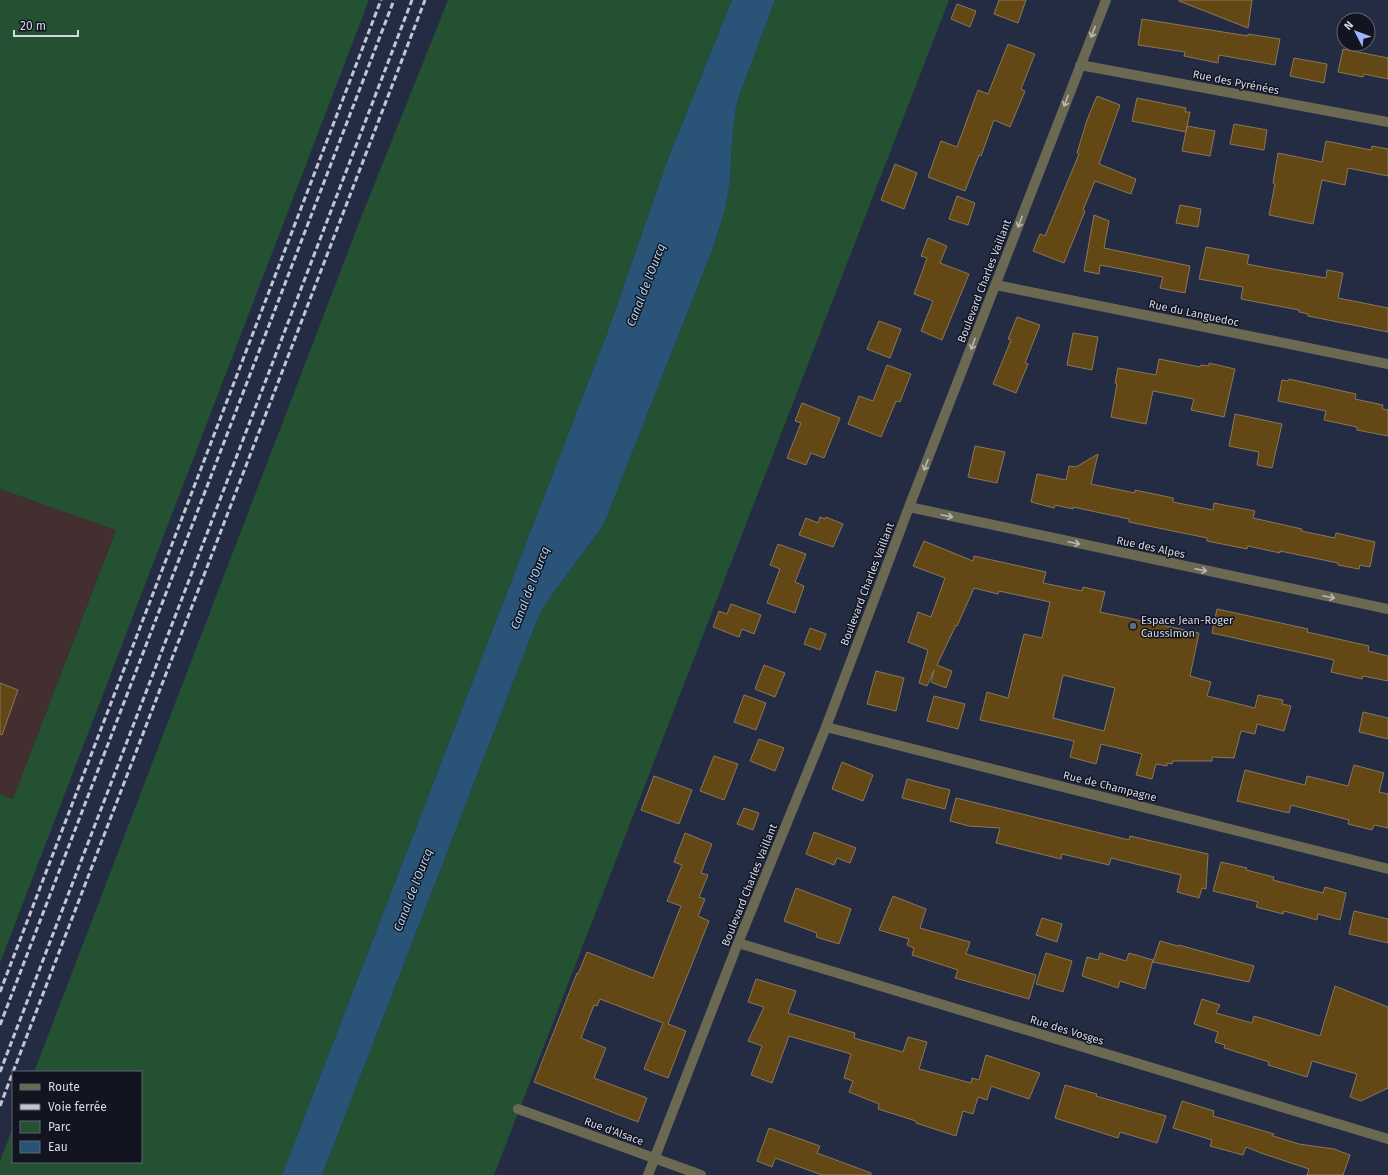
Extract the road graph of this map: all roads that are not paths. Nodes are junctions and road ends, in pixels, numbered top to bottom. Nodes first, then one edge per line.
1 (1106, 0) edge
2 (1080, 65) junction
3 (1388, 122) edge
4 (996, 285) junction
5 (1388, 364) edge
6 (909, 507) junction
7 (1388, 609) edge
8 (826, 727) junction
9 (1388, 869) edge
10 (738, 943) junction
11 (518, 1109) dead end
12 (1388, 1139) edge
13 (655, 1158) junction
14 (648, 1175) edge
15 (701, 1175) edge

1 -> 2 street, Boulevard Charles Vaillant
2 - 3 street, Rue des Pyrénées
2 -> 4 street, Boulevard Charles Vaillant
4 - 5 street, Rue du Languedoc
4 -> 6 street, Boulevard Charles Vaillant
6 -> 7 street, Rue des Alpes
6 - 8 street, Boulevard Charles Vaillant
8 - 9 street, Rue de Champagne
8 - 10 street, Boulevard Charles Vaillant
10 - 12 street, Rue des Vosges
10 - 13 street, Boulevard Charles Vaillant
11 - 13 street, Rue d'Alsace
13 - 14 street, Boulevard Charles Vaillant
13 - 15 street, Rue d'Alsace

